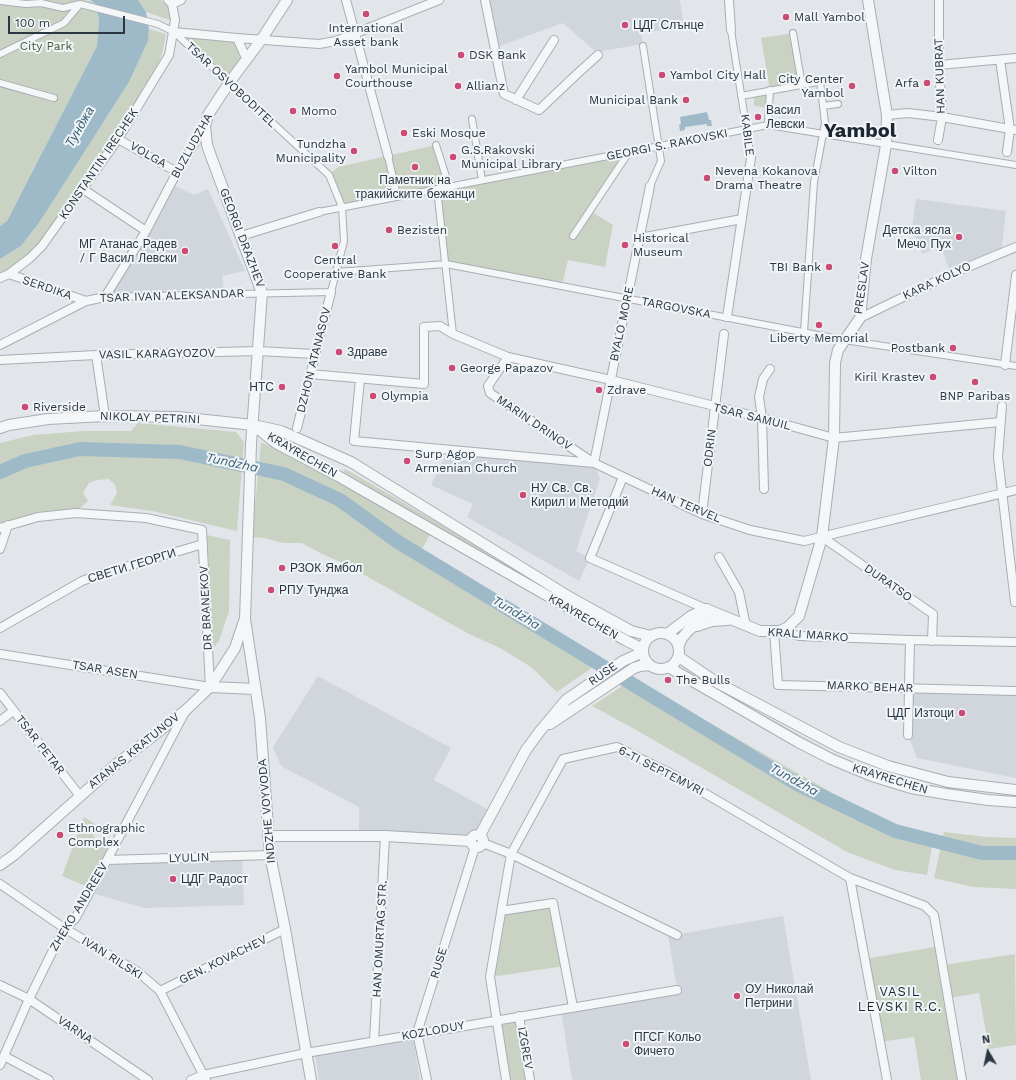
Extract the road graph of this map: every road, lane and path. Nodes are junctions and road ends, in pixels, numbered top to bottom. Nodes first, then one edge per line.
1 (180, 0) edge
2 (286, 0) edge
3 (346, 0) edge
4 (438, 0) edge
5 (485, 0) edge
6 (729, 0) edge
7 (868, 0) edge
8 (938, 0) edge
9 (0, 1) edge
10 (171, 1) edge
11 (80, 4) junction
12 (732, 30) joint
13 (174, 32) junction
14 (356, 33) junction
15 (793, 33) dead end
16 (237, 38) junction
17 (261, 40) junction
18 (554, 40) dead end
19 (643, 46) dead end
20 (0, 54) edge
21 (598, 55) dead end
22 (1016, 58) edge
23 (247, 60) junction
24 (1000, 60) junction
25 (939, 65) junction
26 (834, 79) dead end
27 (820, 81) junction
28 (0, 82) edge
29 (228, 83) junction
30 (802, 85) junction
31 (770, 90) junction
32 (741, 96) junction
33 (54, 98) dead end
34 (516, 100) junction
35 (838, 104) dead end
36 (824, 106) junction
37 (887, 115) junction
38 (942, 117) junction
39 (472, 119) dead end
40 (768, 125) junction
41 (205, 126) junction
42 (746, 129) junction
43 (1013, 129) edge
44 (823, 134) junction
45 (118, 139) junction
46 (938, 140) joint
47 (436, 145) dead end
48 (886, 145) junction
49 (659, 146) junction
50 (629, 152) junction
51 (937, 152) junction
52 (1007, 152) joint
53 (388, 156) joint
54 (751, 158) joint
55 (1004, 164) junction
56 (1016, 166) edge
57 (177, 172) junction
58 (482, 180) junction
59 (449, 186) junction
60 (650, 186) joint
61 (83, 188) junction
62 (437, 189) junction
63 (397, 196) junction
64 (342, 207) junction
65 (319, 212) joint
66 (742, 219) junction
67 (146, 231) junction
68 (241, 236) junction
69 (573, 236) dead end
70 (640, 238) junction
71 (1016, 247) edge
72 (446, 264) junction
73 (336, 272) junction
74 (9, 274) junction
75 (1016, 275) edge
76 (0, 278) edge
77 (331, 292) junction
78 (262, 293) junction
79 (105, 297) junction
80 (627, 298) junction
81 (86, 301) junction
82 (727, 318) junction
83 (860, 318) junction
84 (1013, 321) edge
85 (804, 332) junction
86 (453, 334) junction
87 (724, 334) dead end
88 (844, 340) junction
89 (0, 345) edge
90 (258, 352) junction
91 (315, 354) junction
92 (96, 355) junction
93 (508, 357) junction
94 (0, 360) edge
95 (1005, 365) junction
96 (1016, 366) edge
97 (770, 369) dead end
98 (310, 374) junction
99 (360, 379) junction
100 (611, 380) junction
101 (1002, 406) dead end
102 (715, 407) junction
103 (105, 416) junction
104 (762, 418) junction
105 (1000, 422) junction
106 (252, 425) junction
107 (0, 428) edge
108 (297, 428) dead end
109 (834, 438) junction
110 (250, 445) joint
111 (594, 463) junction
112 (623, 477) junction
113 (764, 489) dead end
114 (1016, 490) edge
115 (1002, 494) junction
116 (702, 514) junction
117 (4, 527) edge
118 (822, 537) junction
119 (203, 544) junction
120 (0, 550) edge
121 (719, 557) dead end
122 (1015, 587) edge
123 (1015, 602) edge
124 (706, 609) junction
125 (245, 619) junction
126 (731, 620) junction
127 (746, 626) junction
128 (0, 628) edge
129 (688, 631) junction
130 (777, 631) junction
131 (667, 634) junction
132 (651, 636) junction
133 (619, 637) junction
134 (910, 640) junction
135 (932, 640) junction
136 (1016, 642) edge
137 (679, 645) junction
138 (643, 651) junction
139 (0, 654) edge
140 (679, 657) junction
141 (623, 660) junction
142 (650, 665) junction
143 (670, 668) junction
144 (210, 687) junction
145 (910, 688) junction
146 (255, 689) junction
147 (1016, 691) edge
148 (0, 693) edge
149 (186, 710) junction
150 (13, 711) junction
151 (0, 721) edge
152 (540, 731) junction
153 (908, 735) dead end
154 (1016, 790) edge
155 (80, 796) junction
156 (1016, 802) edge
157 (268, 836) junction
158 (385, 836) junction
159 (477, 842) junction
160 (511, 854) junction
161 (270, 855) junction
162 (108, 860) junction
163 (0, 865) edge
164 (850, 878) junction
165 (0, 884) edge
166 (501, 912) junction
167 (64, 928) junction
168 (285, 929) junction
169 (677, 935) dead end
170 (0, 985) edge
171 (677, 990) dead end
172 (160, 991) junction
173 (29, 999) junction
174 (573, 1007) junction
175 (519, 1016) junction
176 (496, 1020) junction
177 (417, 1033) junction
178 (374, 1041) junction
179 (306, 1053) junction
180 (4, 1056) junction
181 (0, 1065) edge
182 (205, 1077) edge
183 (49, 1080) edge
184 (148, 1080) edge
185 (191, 1080) edge
186 (311, 1080) edge
187 (427, 1080) edge
188 (506, 1080) edge
189 (530, 1080) edge
190 (887, 1080) edge
191 (962, 1080) edge

1 - 10 street
2 - 17 street, BUZLUDZHA
3 - 14 street
4 - 14 street
5 - 34 street
6 - 12 street, KABILE
7 - 37 street, PRESLAV
8 - 25 street, HAN KUBRAT
9 - 11 street
10 - 13 street, KONSTANTIN IRECHEK
11 - 13 street, TSAR OSVOBODITEL
11 - 20 street
12 - 32 street, KABILE
13 - 16 street
13 - 29 street, TSAR OSVOBODITEL
13 - 45 street, KONSTANTIN IRECHEK
14 - 17 street
14 - 53 street
15 - 30 street
16 - 17 street
16 - 23 street
17 - 23 street, BUZLUDZHA
18 - 34 street
19 - 49 street
21 - 34 street
22 - 24 street
23 - 29 street, BUZLUDZHA
24 - 25 street
24 - 43 street
25 - 38 street, HAN KUBRAT
26 - 27 street
27 - 30 street
27 - 36 street
28 - 33 street
29 - 41 street, BUZLUDZHA
29 - 64 street, TSAR OSVOBODITEL
30 - 31 street
31 - 32 street
31 - 40 street
32 - 42 street, KABILE
35 - 36 street
36 - 44 street
37 - 38 street
37 - 48 street, PRESLAV
38 - 43 street
38 - 46 street, HAN KUBRAT
39 - 58 street
40 - 42 street, GEORGI S. RAKOVSKI
40 - 44 street, GEORGI S. RAKOVSKI
41 - 57 street, BUZLUDZHA
41 - 68 street, GEORGI DRAZHEV
42 - 49 street, GEORGI S. RAKOVSKI
42 - 54 street, KABILE
43 - 52 street
44 - 48 street, GEORGI S. RAKOVSKI
44 - 85 street
45 - 57 street, VOLGA
45 - 61 street, KONSTANTIN IRECHEK
46 - 51 street, HAN KUBRAT
47 - 59 street
48 - 51 street, GEORGI S. RAKOVSKI
48 - 83 street, PRESLAV
49 - 50 street, GEORGI S. RAKOVSKI
49 - 60 street
50 - 58 street, GEORGI S. RAKOVSKI
50 - 69 street
51 - 55 street, GEORGI S. RAKOVSKI
52 - 55 street
53 - 63 street
54 - 66 street, KABILE
55 - 56 street, GEORGI S. RAKOVSKI
57 - 67 street, BUZLUDZHA
58 - 59 street, GEORGI S. RAKOVSKI
59 - 62 street, GEORGI S. RAKOVSKI
60 - 70 street, BYALO MORE
61 - 67 street
61 - 74 street, KONSTANTIN IRECHEK
62 - 63 street, GEORGI S. RAKOVSKI
62 - 72 street
63 - 64 street, GEORGI S. RAKOVSKI
64 - 65 street, GEORGI S. RAKOVSKI
64 - 73 street, TSAR OSVOBODITEL
65 - 68 street
66 - 70 street
66 - 82 street, KABILE
67 - 79 street, BUZLUDZHA
68 - 78 street, GEORGI DRAZHEV
70 - 80 street, BYALO MORE
71 - 83 street, KARA KOLYO
72 - 73 street, TARGOVSKA
72 - 80 street, TARGOVSKA
72 - 86 street
73 - 77 street, TSAR OSVOBODITEL
74 - 76 street, KONSTANTIN IRECHEK
74 - 81 street, SERDIKA
75 - 84 street
77 - 78 street, TSAR IVAN ALEKSANDAR
77 - 91 street, DZHON ATANASOV
78 - 79 street, TSAR IVAN ALEKSANDAR
78 - 90 street, GEORGI DRAZHEV
79 - 81 street, TSAR IVAN ALEKSANDAR
80 - 82 street, TARGOVSKA
80 - 100 street, BYALO MORE
81 - 89 street, TSAR IVAN ALEKSANDAR
82 - 85 street, TARGOVSKA
83 - 88 street, PRESLAV
84 - 95 street
85 - 88 street, TARGOVSKA
86 - 93 street, TSAR SAMUIL
86 - 99 street, TSAR SAMUIL
87 - 102 street, ODRIN
88 - 95 street, TARGOVSKA
88 - 109 street, PRESLAV
90 - 91 street, VASIL KARAGYOZOV
90 - 92 street, VASIL KARAGYOZOV
90 - 106 street, GEORGI DRAZHEV
91 - 98 street, DZHON ATANASOV
92 - 94 street, VASIL KARAGYOZOV
92 - 103 street
93 - 100 street, TSAR SAMUIL
93 - 111 street, MARIN DRINOV
95 - 96 street, TARGOVSKA
97 - 104 street
98 - 99 street
98 - 108 street, DZHON ATANASOV
99 - 111 street, HAN TERVEL
100 - 102 street, TSAR SAMUIL
100 - 111 street, BYALO MORE
101 - 105 street
102 - 104 street, TSAR SAMUIL
102 - 116 street, ODRIN
103 - 106 street, NIKOLAY PETRINI
103 - 107 street, NIKOLAY PETRINI
104 - 109 street, TSAR SAMUIL
104 - 113 street
105 - 109 street, TSAR SAMUIL
105 - 115 street
106 - 110 street, GEORGI DRAZHEV
106 - 132 street, KRAYRECHEN
106 - 133 street, KRAYRECHEN
109 - 118 street, PRESLAV
110 - 125 street, INDZHE VOYVODA
111 - 112 street, HAN TERVEL
112 - 116 street, HAN TERVEL
112 - 124 street, KRALI MARKO
114 - 115 street, HAN TERVEL
115 - 118 street, HAN TERVEL
115 - 122 street
116 - 118 street, HAN TERVEL
117 - 119 street, DR BRANEKOV
117 - 120 street
118 - 130 street, PRESLAV
118 - 135 street, DURATSO
119 - 128 street, СВЕТИ ГЕОРГИ
119 - 144 street, DR BRANEKOV
121 - 127 street
122 - 123 street
124 - 126 street, KRALI MARKO
124 - 129 street
124 - 131 street
125 - 144 street, ATANAS KRATUNOV
125 - 146 street, INDZHE VOYVODA
126 - 127 street, KRALI MARKO
126 - 129 street
127 - 130 street, KRALI MARKO
129 - 137 street
130 - 134 street, KRALI MARKO
130 - 145 street, MARKO BEHAR
131 - 132 street
131 - 137 street
132 - 138 street
133 - 138 street, KRAYRECHEN
133 - 141 street
134 - 135 street, KRALI MARKO
134 - 145 street
135 - 136 street, KRALI MARKO
137 - 140 street
138 - 141 street, RUSE
138 - 142 street
139 - 144 street, TSAR ASEN
140 - 143 street
140 - 154 street, KRAYRECHEN
141 - 152 street, RUSE
142 - 143 street
142 - 152 street, RUSE
143 - 156 street, KRAYRECHEN
144 - 146 street
144 - 149 street, ATANAS KRATUNOV
145 - 147 street, MARKO BEHAR
145 - 153 street
146 - 157 street, INDZHE VOYVODA
148 - 150 street, TSAR PETAR
149 - 155 street, ATANAS KRATUNOV
149 - 162 street, ZHEKO ANDREEV
150 - 151 street
150 - 155 street, TSAR PETAR
152 - 159 street, RUSE
155 - 163 street, ATANAS KRATUNOV
157 - 158 street
157 - 161 street, INDZHE VOYVODA
158 - 159 street
158 - 178 street, HAN OMURTAG STR.
159 - 160 street
159 - 177 street, RUSE
160 - 164 street, 6-TI SEPTEMVRI
160 - 166 street, 6-TI SEPTEMVRI
160 - 169 street
161 - 162 street, LYULIN
161 - 168 street, INDZHE VOYVODA
162 - 167 street, ZHEKO ANDREEV
164 - 190 street
164 - 191 street, 6-TI SEPTEMVRI
165 - 167 street, IVAN RILSKI
166 - 174 street
166 - 176 street, 6-TI SEPTEMVRI
167 - 172 street, IVAN RILSKI
167 - 173 street, ZHEKO ANDREEV
168 - 172 street, GEN. KOVACHEV
168 - 179 street, INDZHE VOYVODA
170 - 173 street, VARNA
171 - 174 street, KOZLODUY
172 - 182 street, IVAN RILSKI
173 - 180 street, ZHEKO ANDREEV
173 - 184 street, VARNA
174 - 175 street, KOZLODUY
175 - 176 street, KOZLODUY
175 - 189 street, IZGREV
176 - 177 street, KOZLODUY
176 - 188 street, IZGREV
177 - 178 street, KOZLODUY
177 - 187 street, RUSE
178 - 179 street, KOZLODUY
179 - 182 street, KOZLODUY
179 - 186 street, INDZHE VOYVODA
180 - 181 street, ZHEKO ANDREEV
180 - 183 street
182 - 185 street, KOZLODUY

